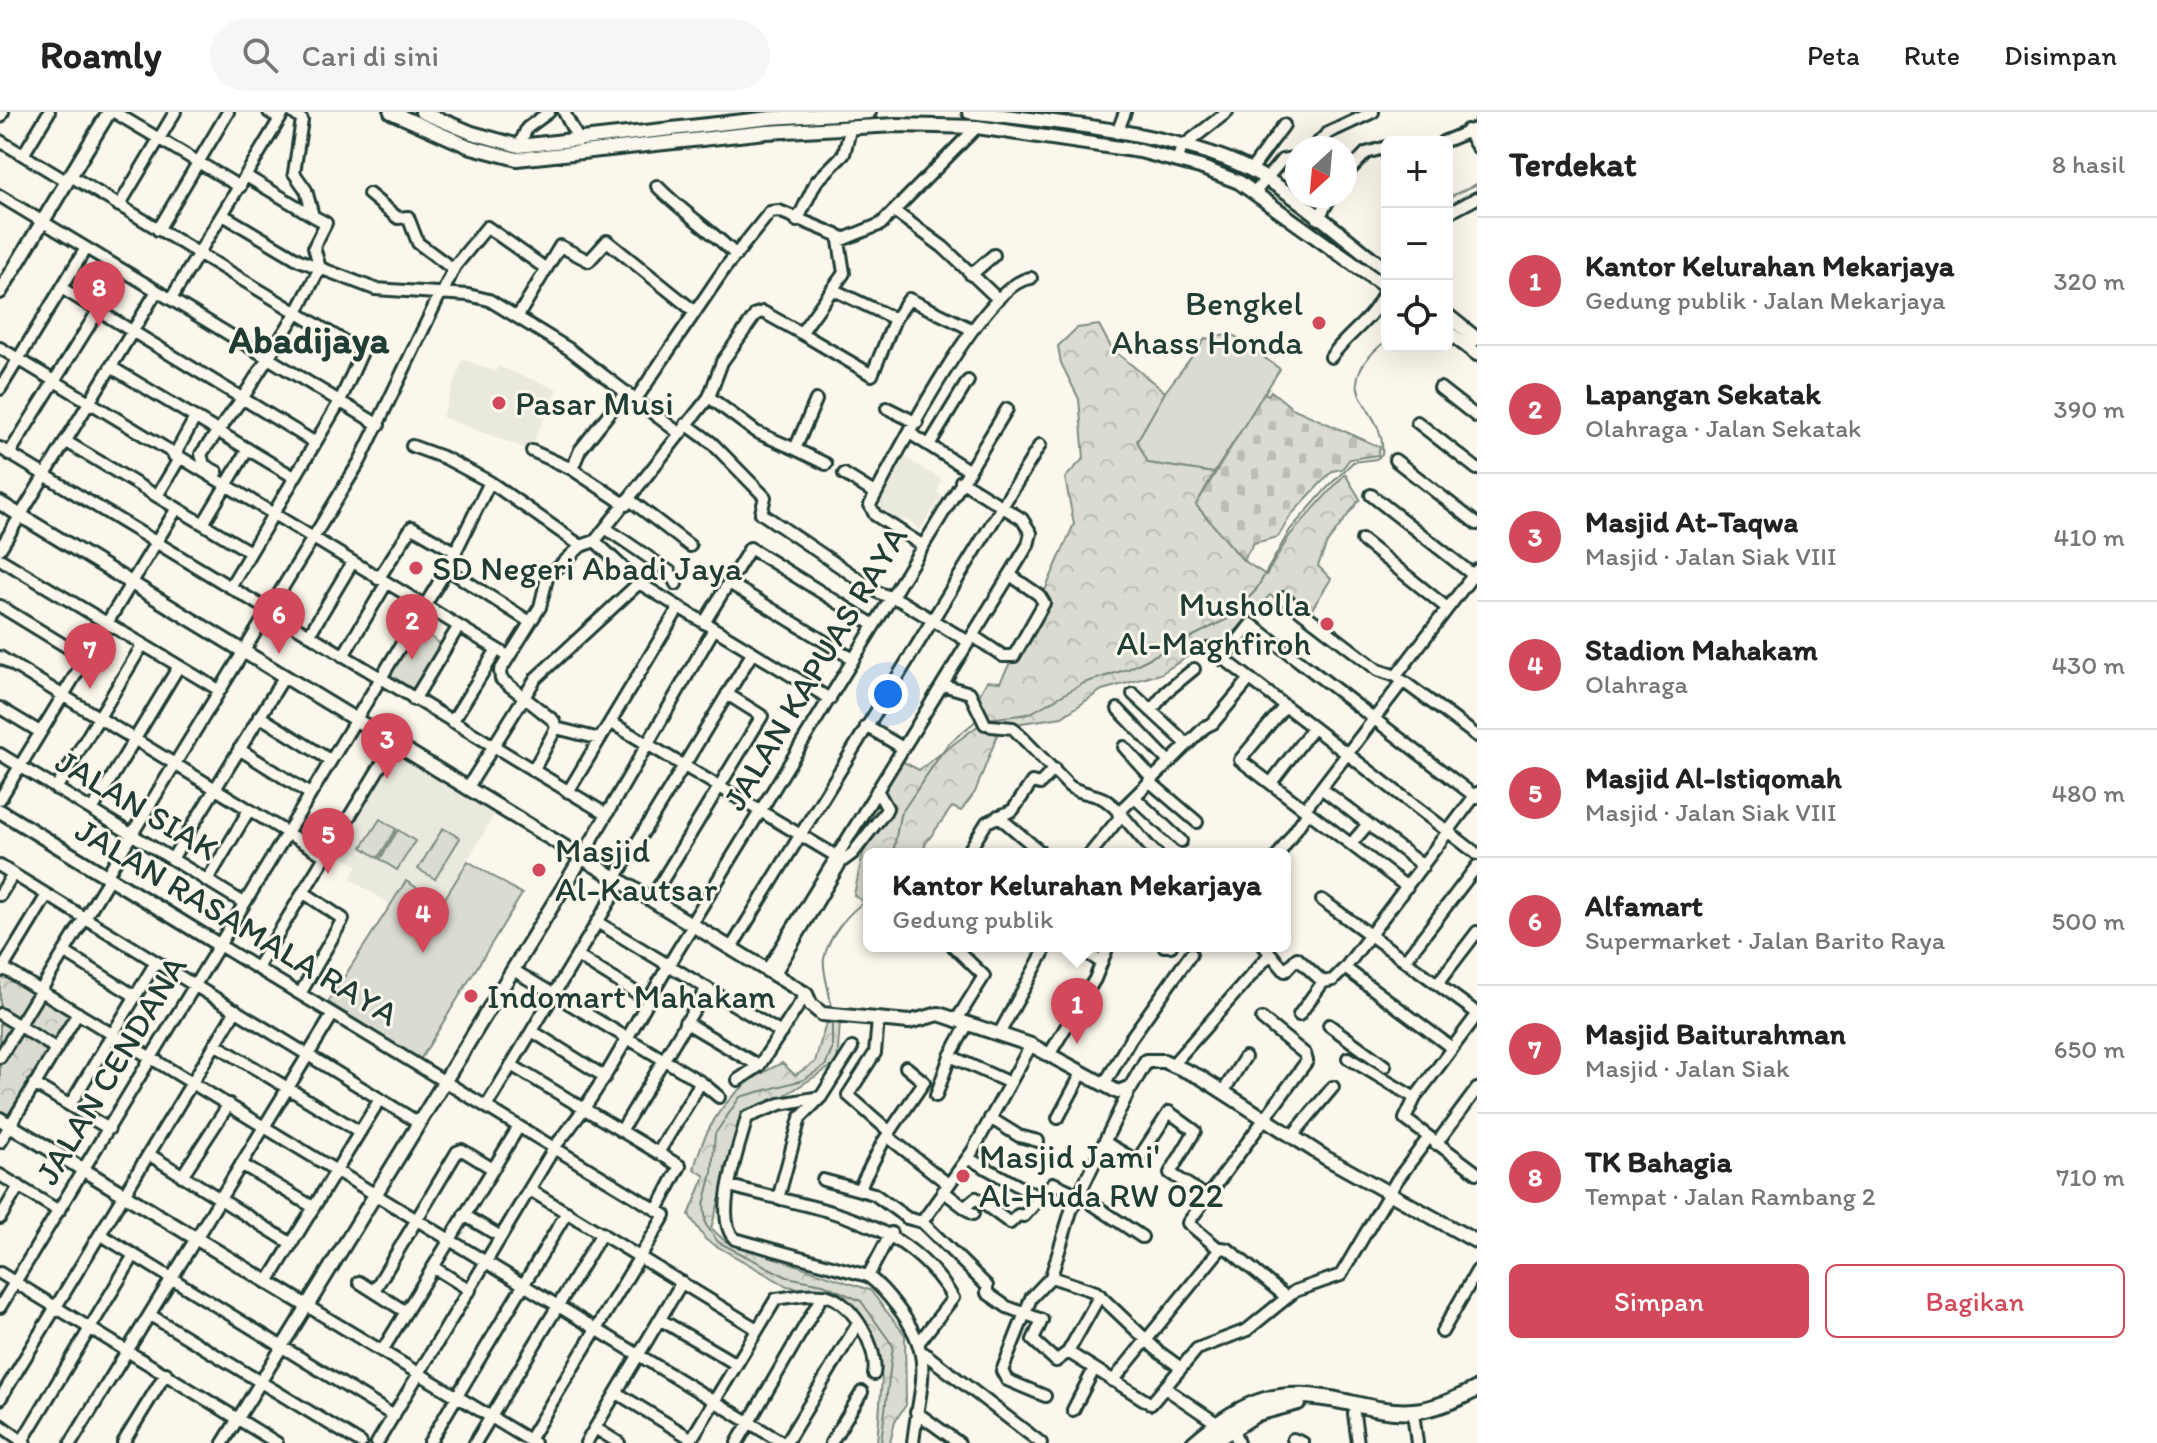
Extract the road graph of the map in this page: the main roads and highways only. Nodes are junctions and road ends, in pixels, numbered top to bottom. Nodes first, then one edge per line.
1 (1477, 1389) edge
2 (1477, 1400) edge
3 (1226, 1422) junction
4 (1194, 1443) edge
5 (1210, 1443) edge

1 - 3 main road
2 - 3 main road
3 - 4 main road
3 - 5 main road

